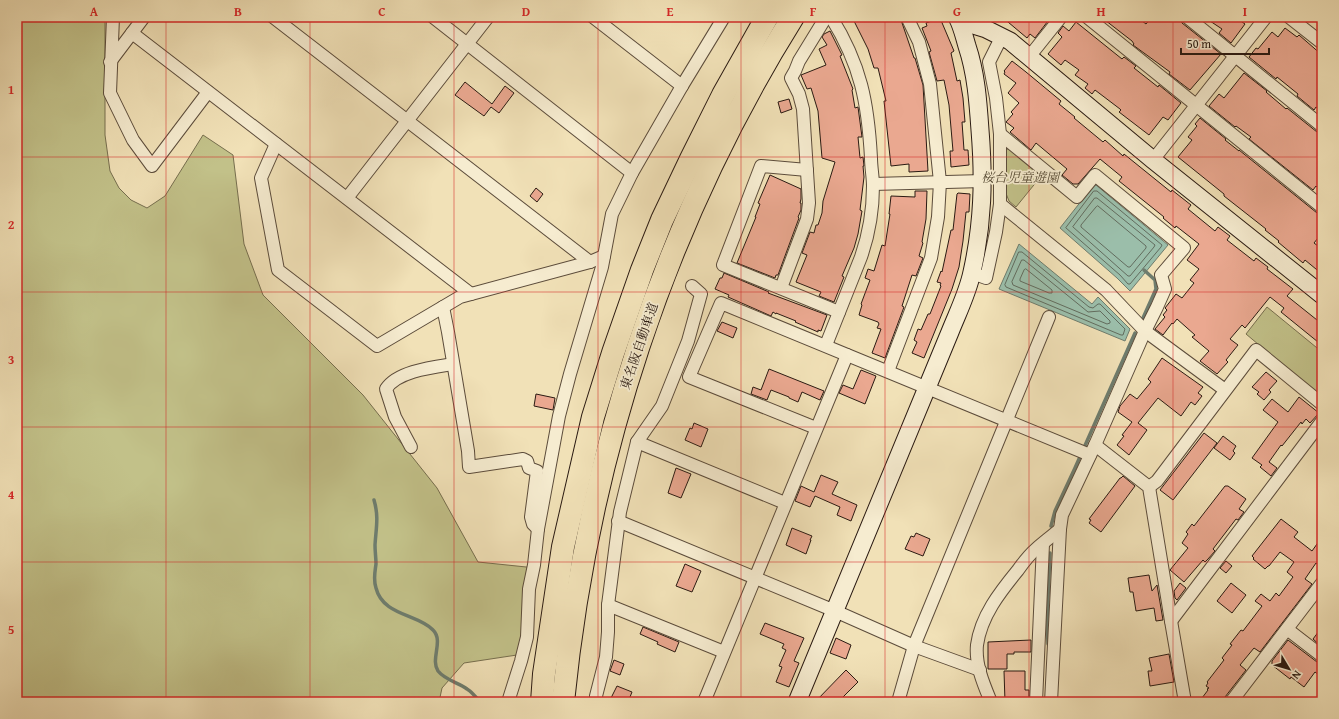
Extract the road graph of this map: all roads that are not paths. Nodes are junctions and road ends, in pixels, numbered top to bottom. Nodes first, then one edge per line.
1 (113, 17) edge
2 (144, 17) edge
3 (273, 17) edge
4 (433, 17) edge
5 (488, 17) edge
6 (593, 17) edge
7 (724, 17) edge
8 (767, 17) edge
9 (793, 17) edge
10 (826, 17) edge
11 (831, 17) edge
12 (907, 17) edge
13 (1061, 17) edge
14 (1087, 17) edge
15 (1187, 17) edge
16 (1266, 17) edge
17 (1289, 17) edge
18 (958, 19) edge
19 (132, 33) junction
20 (1002, 36) junction
21 (467, 43) junction
22 (1322, 43) edge
23 (1235, 56) junction
24 (1029, 57) junction
25 (110, 62) junction
26 (682, 86) junction
27 (208, 92) junction
28 (1196, 106) junction
29 (407, 121) junction
30 (1322, 126) edge
31 (1000, 134) junction
32 (276, 144) junction
33 (1153, 160) junction
34 (807, 170) junction
35 (632, 173) junction
36 (983, 181) junction
37 (940, 182) junction
38 (873, 184) junction
39 (347, 198) junction
40 (1000, 204) junction
41 (1322, 207) edge
42 (604, 256) junction
43 (590, 262) junction
44 (972, 273) junction
45 (692, 286) dead end
46 (781, 288) junction
47 (1320, 290) edge
48 (471, 294) junction
49 (443, 307) junction
50 (839, 312) junction
51 (1049, 317) dead end
52 (1144, 331) junction
53 (826, 345) junction
54 (847, 354) junction
55 (454, 364) junction
56 (888, 371) junction
57 (927, 388) junction
58 (1225, 390) junction
59 (1322, 404) edge
60 (1006, 421) junction
61 (1322, 422) edge
62 (816, 428) junction
63 (638, 442) junction
64 (411, 447) dead end
65 (1090, 451) junction
66 (1149, 487) junction
67 (786, 503) junction
68 (618, 521) junction
69 (538, 529) junction
70 (1060, 530) junction
71 (1043, 544) junction
72 (754, 578) junction
73 (1322, 583) edge
74 (608, 605) junction
75 (835, 611) junction
76 (1171, 621) junction
77 (1287, 629) junction
78 (914, 646) junction
79 (724, 652) junction
80 (1322, 656) edge
81 (980, 670) junction
82 (508, 702) edge
83 (542, 702) edge
84 (563, 702) edge
85 (597, 702) edge
86 (704, 702) edge
87 (797, 702) edge
88 (898, 702) edge
89 (991, 702) edge
90 (1036, 702) edge
91 (1051, 702) edge
92 (1185, 702) edge
93 (1231, 702) edge

1 - 25 street
2 - 19 street
3 - 29 street
4 - 21 street
5 - 21 street
6 - 26 street
7 - 26 street
8 - 83 highway, 東名阪自動車道
9 - 84 highway, 東名阪自動車道
10 - 34 street
11 - 38 street
12 - 37 street
13 - 24 street
14 - 28 street
15 - 23 street
16 - 23 street
17 - 22 street
18 - 20 street
18 - 36 street
19 - 25 street
19 - 27 street
20 - 24 street
20 - 31 street
21 - 29 street
21 - 35 street
23 - 28 street
23 - 30 street
24 - 33 street
25 - 27 street
26 - 35 street
27 - 32 street
28 - 33 street
28 - 41 street
29 - 39 street
29 - 43 street
31 - 40 street
31 - 52 street
32 - 39 street
32 - 49 street
33 - 47 street
34 - 46 street
34 - 46 street
35 - 42 street
36 - 37 street
36 - 44 street
37 - 38 street
37 - 56 street
38 - 50 street
39 - 48 street
40 - 44 street
40 - 52 street
42 - 43 street
42 - 69 street
43 - 48 street
44 - 57 street
45 - 63 street
46 - 50 street
48 - 49 street
49 - 55 street
50 - 53 street
51 - 60 street
52 - 58 street
52 - 65 street
53 - 54 street
53 - 62 street
54 - 56 street
54 - 62 street
55 - 64 street
55 - 69 street
56 - 57 street
57 - 60 street
57 - 75 street
58 - 59 street
58 - 66 street
60 - 65 street
60 - 78 street
61 - 76 street
62 - 67 street
63 - 67 street
63 - 68 street
65 - 66 street
65 - 70 street
66 - 76 street
67 - 72 street
68 - 72 street
68 - 74 street
69 - 82 street
70 - 71 street
70 - 91 street
71 - 81 street
71 - 90 street
72 - 75 street
72 - 79 street
73 - 77 street
74 - 79 street
74 - 85 street
75 - 78 street
75 - 87 street
76 - 92 street
77 - 80 street
77 - 93 street
78 - 81 street
78 - 88 street
79 - 86 street
81 - 89 street

